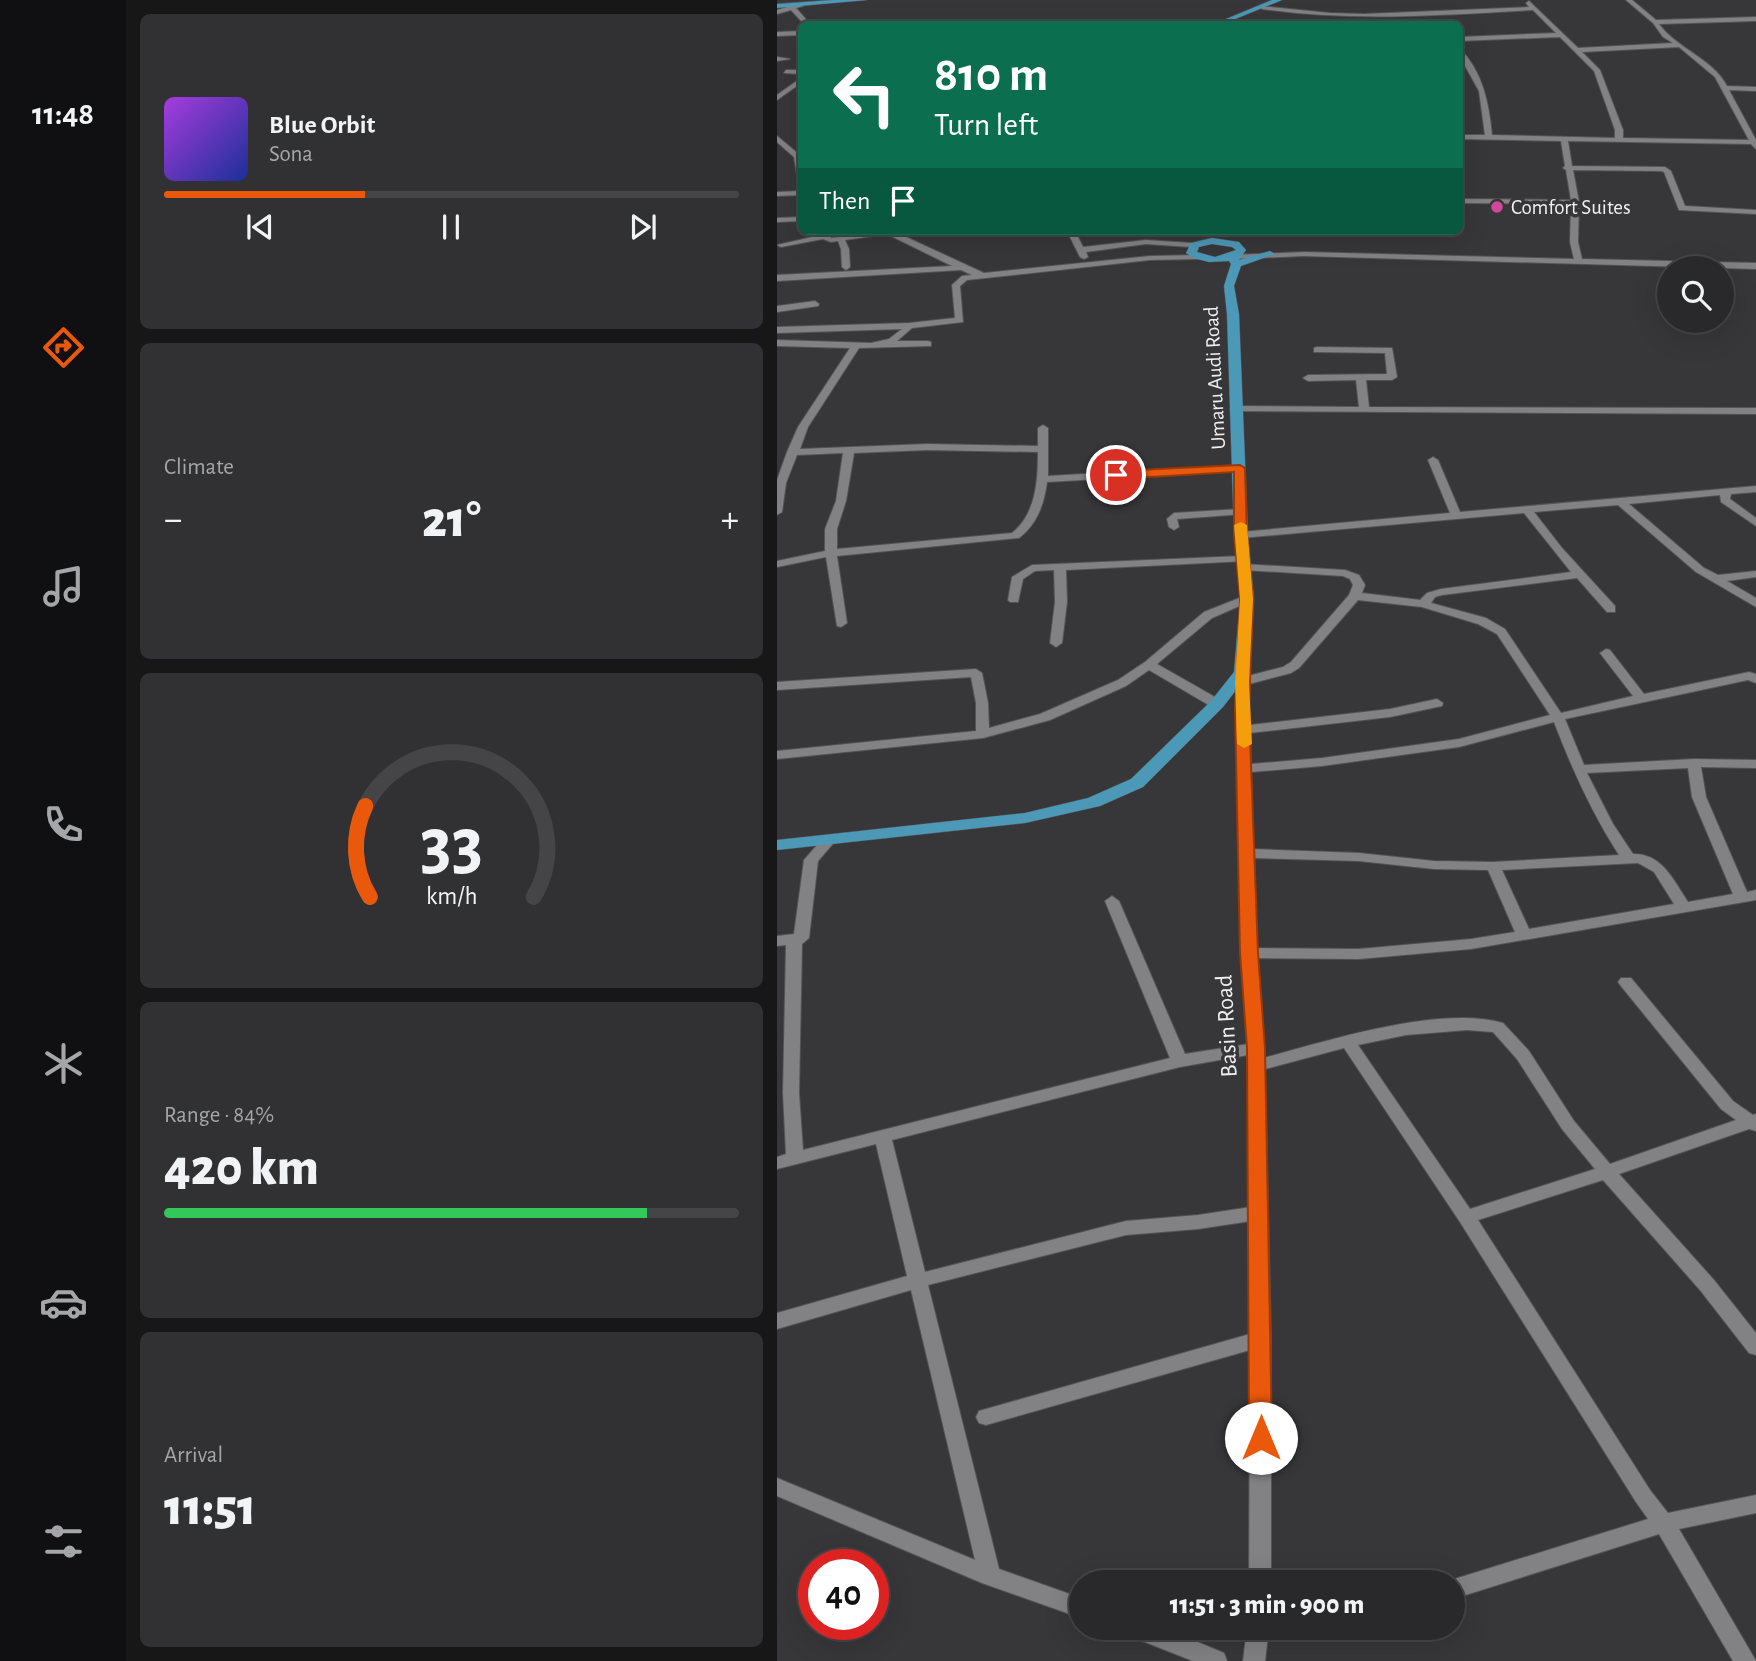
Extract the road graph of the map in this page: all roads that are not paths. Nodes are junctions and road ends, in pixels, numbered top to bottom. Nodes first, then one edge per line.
1 (847, 0) edge
2 (863, 0) edge
3 (1269, 0) edge
4 (1278, 0) edge
5 (1526, 0) edge
6 (1629, 0) edge
7 (801, 5) junction
8 (778, 6) edge
9 (1262, 7) junction
10 (1535, 8) junction
11 (793, 9) junction
12 (1756, 19) edge
13 (804, 21) edge
14 (1217, 21) edge
15 (1226, 21) edge
16 (1655, 22) junction
17 (798, 33) edge
18 (777, 34) edge
19 (1559, 35) junction
20 (1463, 39) edge
21 (1680, 45) junction
22 (1576, 50) junction
23 (1463, 56) edge
24 (777, 59) edge
25 (787, 59) dead end
26 (786, 72) dead end
27 (798, 72) edge
28 (798, 82) edge
29 (1727, 88) junction
30 (1756, 89) edge
31 (777, 98) edge
32 (1463, 137) edge
33 (777, 138) edge
34 (1489, 138) junction
35 (1564, 140) junction
36 (1619, 141) junction
37 (1755, 144) edge
38 (798, 154) edge
39 (1567, 168) junction
40 (798, 193) edge
41 (777, 194) edge
42 (1463, 201) edge
43 (1575, 202) junction
44 (1756, 212) edge
45 (777, 219) edge
46 (798, 219) edge
47 (820, 235) edge
48 (825, 235) edge
49 (866, 235) edge
50 (897, 235) edge
51 (1073, 235) edge
52 (1191, 235) edge
53 (1214, 235) edge
54 (841, 240) junction
55 (1231, 243) junction
56 (781, 244) dead end
57 (1080, 250) junction
58 (1195, 252) junction
59 (1320, 253) junction
60 (1270, 254) joint
61 (1578, 258) junction
62 (1235, 260) junction
63 (1756, 264) edge
64 (1088, 265) junction
65 (846, 267) dead end
66 (961, 268) junction
67 (778, 276) edge
68 (983, 276) junction
69 (1229, 286) junction
70 (815, 304) dead end
71 (777, 309) edge
72 (909, 327) junction
73 (777, 330) edge
74 (777, 343) edge
75 (887, 344) junction
76 (928, 344) dead end
77 (856, 345) junction
78 (1317, 350) dead end
79 (1308, 378) dead end
80 (1361, 378) junction
81 (1235, 409) junction
82 (1364, 410) junction
83 (1756, 411) edge
84 (1043, 428) dead end
85 (1042, 449) junction
86 (849, 450) junction
87 (792, 452) junction
88 (1433, 460) dead end
89 (1240, 468) junction
90 (1042, 479) junction
91 (779, 483) edge
92 (1756, 489) edge
93 (1726, 491) junction
94 (1621, 502) junction
95 (1527, 510) junction
96 (777, 512) edge
97 (1240, 512) junction
98 (1456, 515) junction
99 (1756, 523) edge
100 (1174, 527) dead end
101 (1241, 535) junction
102 (831, 554) junction
103 (1242, 563) junction
104 (777, 564) edge
105 (1060, 568) junction
106 (1580, 574) junction
107 (1756, 574) edge
108 (1717, 579) junction
109 (1355, 596) junction
110 (1247, 599) junction
111 (1014, 600) dead end
112 (1756, 603) edge
113 (1423, 604) junction
114 (1611, 609) dead end
115 (841, 623) dead end
116 (1056, 643) dead end
117 (1606, 653) dead end
118 (1149, 665) junction
119 (1242, 677) junction
120 (1756, 679) edge
121 (777, 686) edge
122 (1641, 698) junction
123 (1437, 702) dead end
124 (1217, 704) junction
125 (1558, 717) junction
126 (1243, 730) junction
127 (982, 734) junction
128 (777, 755) edge
129 (1694, 763) junction
130 (1756, 764) edge
131 (1246, 768) junction
132 (1579, 769) junction
133 (830, 839) junction
134 (777, 845) edge
135 (1247, 853) junction
136 (1628, 858) junction
137 (1493, 866) junction
138 (1748, 896) edge
139 (1112, 901) dead end
140 (1684, 908) junction
141 (1524, 935) junction
142 (801, 938) junction
143 (777, 941) edge
144 (1249, 953) junction
145 (1626, 982) dead end
146 (784, 1005) edge
147 (1349, 1042) junction
148 (1256, 1048) junction
149 (1181, 1061) junction
150 (1256, 1066) junction
151 (1755, 1123) edge
152 (882, 1135) junction
153 (795, 1158) junction
154 (777, 1163) edge
155 (1606, 1171) junction
156 (1260, 1213) junction
157 (1466, 1217) junction
158 (917, 1281) junction
159 (777, 1321) edge
160 (1261, 1339) junction
161 (1756, 1347) edge
162 (986, 1417) dead end
163 (777, 1487) edge
164 (1756, 1504) edge
165 (1664, 1523) junction
166 (1259, 1570) edge
167 (990, 1576) junction
168 (1465, 1585) edge
169 (1069, 1604) edge
170 (1170, 1640) edge
171 (1257, 1640) edge
172 (1216, 1661) edge
173 (1254, 1661) edge
174 (1745, 1661) edge

1 - 8 main road
2 - 7 main road
3 - 14 main road
4 - 9 main road
5 - 10 street
6 - 16 street
7 - 8 main road
7 - 11 street
8 - 11 street
9 - 10 street
9 - 15 main road
10 - 19 street
11 - 13 street
12 - 16 street
16 - 21 street
17 - 18 street
19 - 20 street
19 - 22 street
21 - 22 street
21 - 29 street
22 - 36 street
23 - 34 street
24 - 25 street
26 - 27 street
28 - 31 street
29 - 30 street
29 - 37 street
32 - 34 street
33 - 38 street
34 - 35 street
35 - 36 street
35 - 39 street
36 - 37 street
39 - 43 street
39 - 44 street
40 - 41 street
42 - 43 street
43 - 61 street
45 - 46 street
47 - 56 street
48 - 54 street
49 - 54 street
50 - 66 street
51 - 57 street
52 - 58 main road
53 - 55 main road
54 - 65 street
55 - 58 main road
55 - 59 street
55 - 62 main road
57 - 58 street
57 - 64 street
58 - 62 main road
58 - 64 street
58 - 69 main road
59 - 60 street
59 - 61 street
59 - 63 street
60 - 62 main road
61 - 63 street
62 - 69 main road
64 - 68 street
66 - 67 street
66 - 68 street
68 - 72 street
69 - 81 main road, Umaru Audi Road
70 - 71 street
72 - 73 street
72 - 75 street
74 - 77 street
75 - 76 street
75 - 77 street
77 - 87 street
78 - 80 street
79 - 80 street
80 - 82 street
81 - 82 street
81 - 89 main road, Umaru Audi Road
82 - 83 street
84 - 85 street
85 - 86 street
85 - 90 street
86 - 87 street
86 - 102 street
87 - 91 street
88 - 98 street
89 - 90 street
89 - 97 main road, Basin Road
90 - 102 street
91 - 96 street
92 - 93 street
93 - 94 street
93 - 99 street
94 - 95 street
94 - 108 street
95 - 98 street
95 - 106 street
97 - 100 street
97 - 101 main road, Basin Road
98 - 101 street
101 - 103 main road, Basin Road
102 - 104 street
102 - 115 street
103 - 105 street
103 - 109 street
103 - 110 main road, Basin Road
105 - 111 street
105 - 116 street
106 - 113 street
106 - 114 street
107 - 108 street
108 - 112 street
109 - 113 street
109 - 119 street
110 - 118 street
110 - 119 main road, Basin Road
113 - 125 street
117 - 122 street
118 - 124 street
118 - 127 street
119 - 124 main road
119 - 126 street, Basin Road
120 - 122 street
121 - 127 street
122 - 125 street
123 - 126 street
124 - 133 main road
125 - 131 street
125 - 132 street
126 - 131 street, Basin Road
127 - 128 street
129 - 130 street
129 - 132 street
129 - 138 street
131 - 135 street, Basin Road
132 - 136 street
133 - 134 main road
133 - 142 street
135 - 137 street
135 - 144 street, Basin Road
136 - 137 street
136 - 140 street
137 - 141 street
138 - 140 street
139 - 149 street
140 - 141 street
141 - 144 street
142 - 143 street
142 - 146 street
144 - 148 street, Basin Road
145 - 151 street
146 - 153 street
147 - 150 street
147 - 155 street
147 - 157 street
148 - 149 street
148 - 150 street, Basin Road
149 - 152 street
150 - 156 street, Basin Road
151 - 155 street
152 - 153 street
152 - 158 street
153 - 154 street
155 - 157 street
155 - 161 street
156 - 158 street
156 - 160 street, Basin Road
157 - 165 street
158 - 159 street
158 - 167 street
160 - 162 street
160 - 166 street, Basin Road
163 - 167 street
164 - 165 street
165 - 168 street
165 - 174 street
167 - 169 street
170 - 172 street
171 - 173 street

